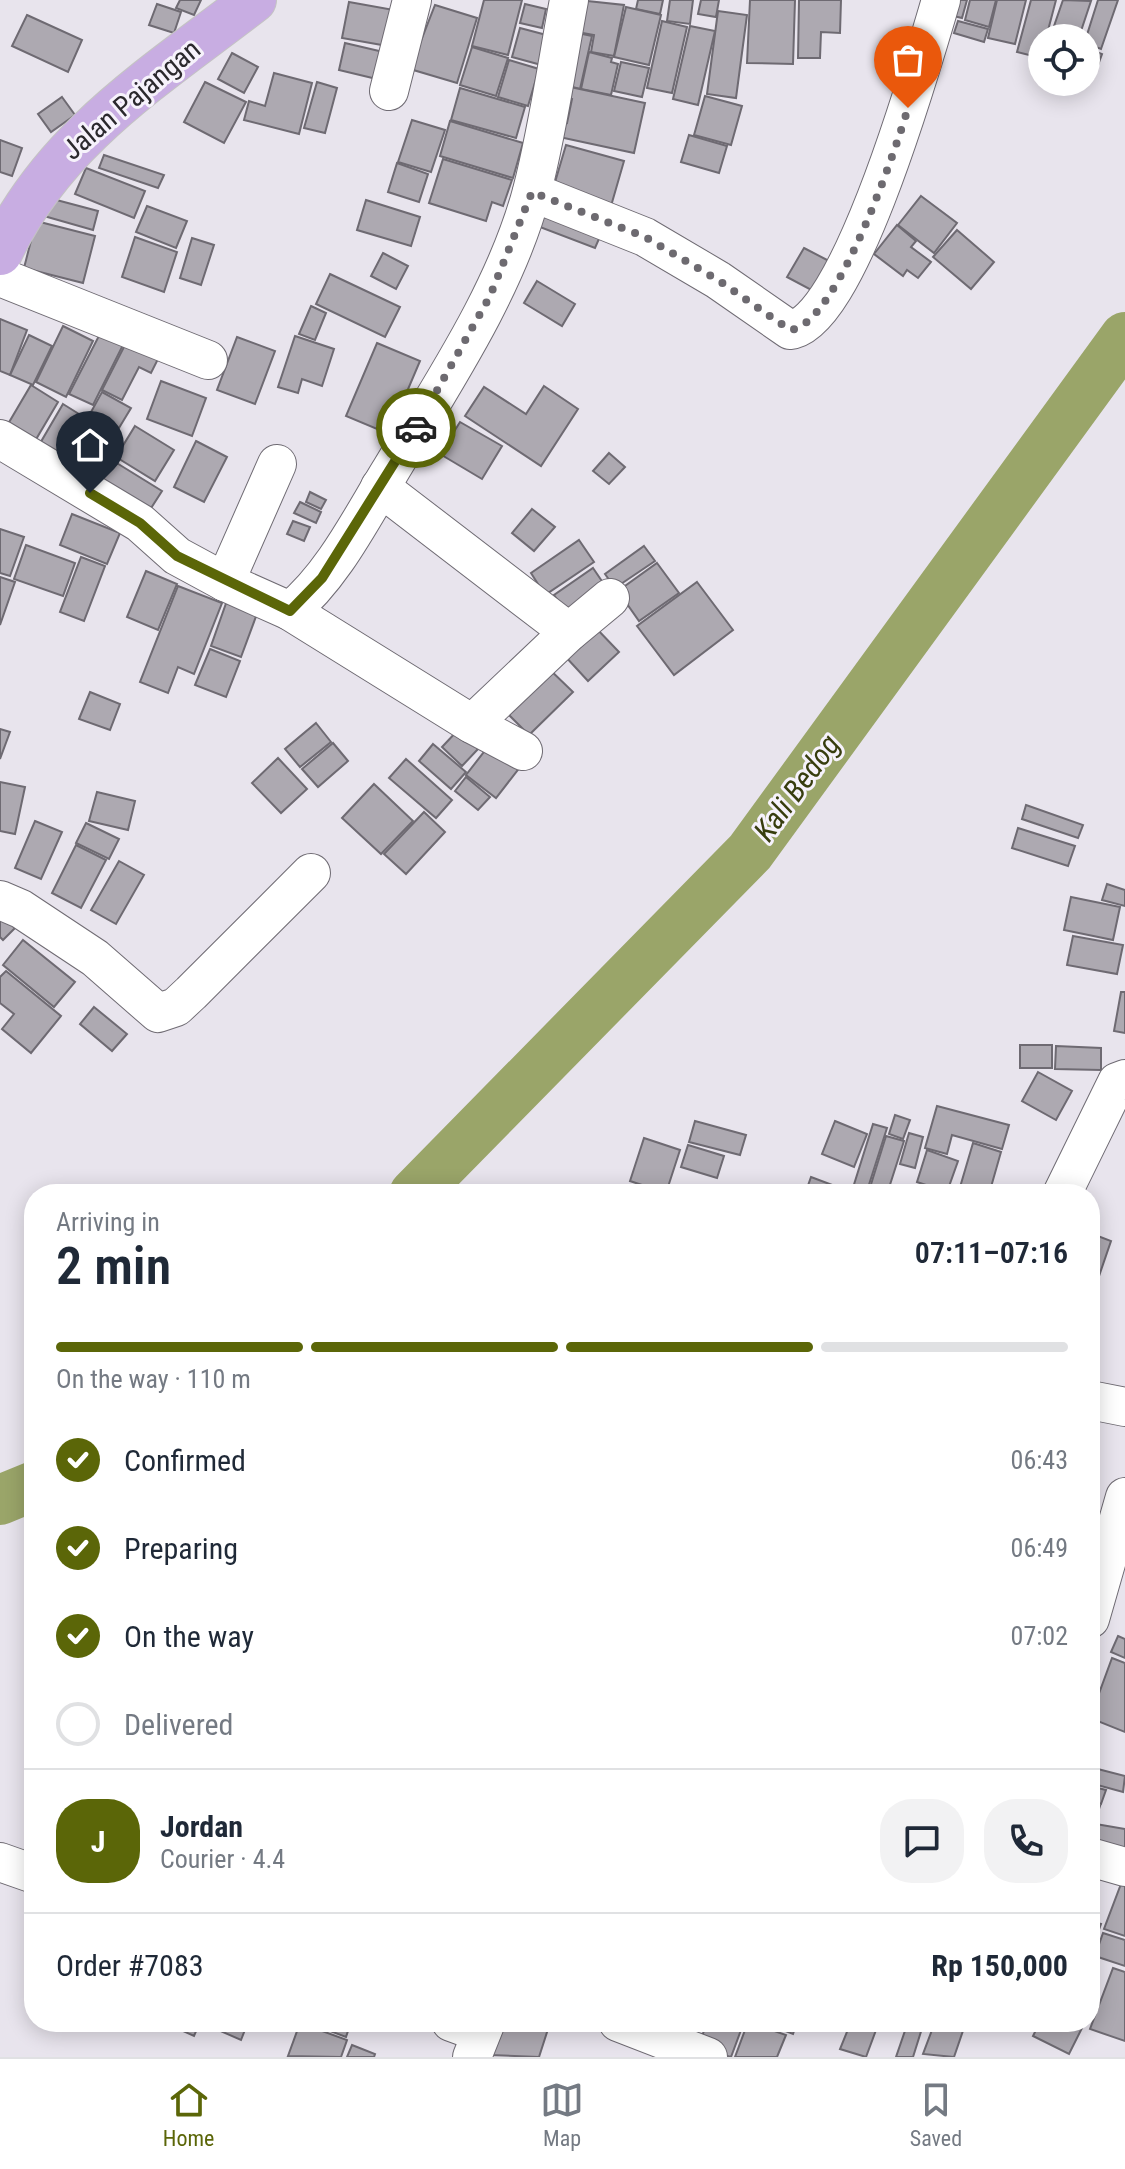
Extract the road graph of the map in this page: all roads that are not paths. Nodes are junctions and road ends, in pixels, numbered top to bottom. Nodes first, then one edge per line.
1 (254, 0) edge
2 (412, 0) edge
3 (569, 0) edge
4 (941, 0) edge
5 (389, 91) dead end
6 (532, 192) junction
7 (0, 253) edge
8 (0, 277) edge
9 (208, 360) dead end
10 (0, 439) edge
11 (277, 464) dead end
12 (380, 487) junction
13 (225, 582) junction
14 (610, 598) dead end
15 (290, 611) junction
16 (569, 632) junction
17 (472, 724) junction
18 (523, 751) dead end
19 (311, 873) dead end
20 (0, 900) edge
21 (1125, 1079) edge
22 (1067, 1184) edge
23 (1100, 1402) edge
24 (1125, 1407) edge
25 (1125, 1497) edge
26 (1100, 1584) edge
27 (1100, 1860) edge
28 (0, 1862) edge
29 (1125, 1867) edge
30 (24, 1870) edge
31 (644, 2032) edge
32 (708, 2057) edge

1 - 7 main road, Jalan Pajangan
2 - 5 street
3 - 6 street
4 - 6 street
6 - 12 street
8 - 9 street
10 - 13 street
11 - 13 street
12 - 15 street
12 - 16 street
13 - 15 street
14 - 16 street
15 - 17 street
16 - 17 street
17 - 18 street
19 - 20 street
21 - 22 street
23 - 24 street
25 - 26 street
27 - 29 street
28 - 30 street
31 - 32 street

